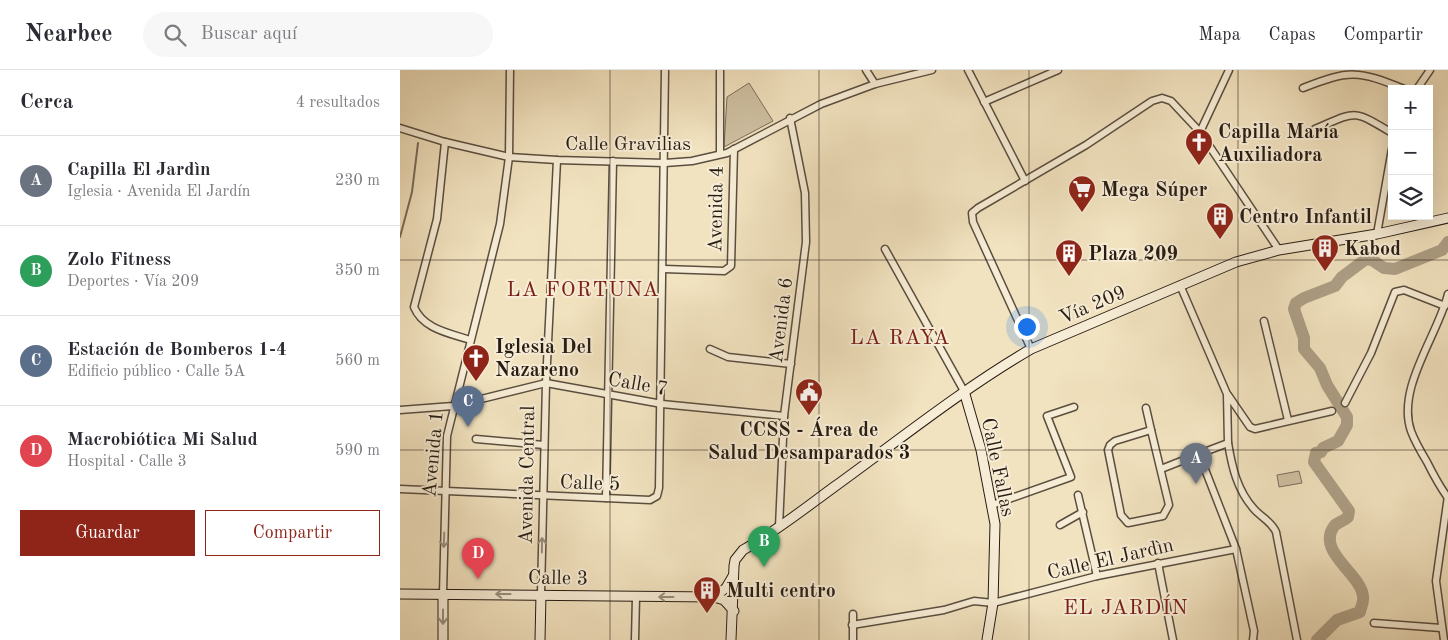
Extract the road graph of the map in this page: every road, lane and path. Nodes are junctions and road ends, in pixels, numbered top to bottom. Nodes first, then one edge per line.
1 (510, 70) edge
2 (665, 70) edge
3 (720, 70) edge
4 (866, 70) edge
5 (932, 70) edge
6 (968, 70) edge
7 (1058, 70) edge
8 (1229, 70) edge
9 (1430, 70) edge
10 (875, 84) junction
11 (1397, 85) edge
12 (1420, 85) edge
13 (1303, 88) dead end
14 (984, 102) junction
15 (790, 118) junction
16 (400, 128) edge
17 (1315, 129) dead end
18 (1388, 131) edge
19 (1200, 132) junction
20 (445, 142) junction
21 (734, 149) junction
22 (720, 154) junction
23 (510, 156) junction
24 (557, 160) junction
25 (613, 161) junction
26 (664, 162) junction
27 (1388, 171) edge
28 (1025, 181) junction
29 (1448, 218) edge
30 (1377, 234) junction
31 (885, 249) dead end
32 (1279, 250) junction
33 (664, 269) junction
34 (1180, 284) junction
35 (1448, 294) edge
36 (1445, 306) junction
37 (1264, 320) dead end
38 (470, 340) junction
39 (710, 349) dead end
40 (1031, 349) junction
41 (791, 364) junction
42 (546, 383) junction
43 (964, 391) junction
44 (607, 394) junction
45 (1227, 394) junction
46 (1345, 403) dead end
47 (662, 404) junction
48 (453, 406) junction
49 (1074, 406) dead end
50 (1146, 408) dead end
51 (400, 410) edge
52 (1332, 411) dead end
53 (784, 416) junction
54 (1288, 420) junction
55 (1151, 430) junction
56 (476, 440) dead end
57 (1228, 443) junction
58 (544, 444) junction
59 (1199, 454) junction
60 (1161, 469) junction
61 (400, 489) edge
62 (446, 492) junction
63 (1078, 495) dead end
64 (543, 496) junction
65 (1448, 497) edge
66 (606, 498) junction
67 (992, 505) junction
68 (1083, 512) junction
69 (1060, 525) dead end
70 (779, 527) junction
71 (1236, 549) junction
72 (1158, 563) junction
73 (734, 573) junction
74 (1097, 576) junction
75 (400, 594) edge
76 (443, 594) junction
77 (541, 594) junction
78 (636, 597) junction
79 (714, 598) junction
80 (993, 603) junction
81 (734, 610) junction
82 (852, 614) dead end
83 (1374, 623) dead end
84 (852, 625) junction
85 (1441, 628) junction
86 (443, 640) edge
87 (540, 640) edge
88 (635, 640) edge
89 (731, 640) edge
90 (853, 640) edge
91 (987, 640) edge
92 (1173, 640) edge
93 (1253, 640) edge
94 (1297, 640) edge
95 (1444, 640) edge

1 - 23 street, Avenida 1
2 - 26 street
3 - 22 street
4 - 10 street
5 - 10 street, Calle Gravilias
6 - 14 street
7 - 14 street
8 - 19 street
9 - 12 street
10 - 15 street, Calle Gravilias
11 - 13 street
14 - 28 street
15 - 21 street, Calle Gravilias
15 - 41 street, Avenida 6
16 - 20 street, Calle Gravilias
17 - 18 street
19 - 28 street
19 - 32 street
20 - 23 street, Calle Gravilias
20 - 38 street
21 - 22 street, Calle Gravilias
21 - 33 street, Avenida 4
22 - 26 street, Calle Gravilias
23 - 24 street, Calle Gravilias
23 - 38 street, Avenida 1
24 - 25 street, Calle Gravilias
24 - 42 street, Avenida Central
25 - 26 street, Calle Gravilias
25 - 44 street
26 - 33 street
27 - 30 street
28 - 40 street
29 - 30 main road, Vía 209
30 - 32 main road, Vía 209
31 - 43 street
32 - 34 main road, Vía 209
33 - 47 street
34 - 40 main road, Vía 209
34 - 45 street
35 - 36 street
36 - 46 street
36 - 65 street
37 - 54 street
38 - 48 street, Avenida 1
39 - 41 street
40 - 43 main road, Vía 209
41 - 53 street, Avenida 6
42 - 44 street, Calle 7
42 - 48 street, Calle 7
42 - 58 street, Avenida Central
43 - 67 main road, Calle Fallas
43 - 70 main road, Vía 209
44 - 47 street, Calle 7
44 - 66 street
45 - 54 street
45 - 57 street
47 - 53 street, Calle 7
47 - 66 street, Calle 5
48 - 51 street, Calle 7
48 - 62 street, Avenida 1
49 - 67 street
50 - 55 street
52 - 54 street
53 - 70 street, Avenida 6
55 - 60 street
55 - 60 street
56 - 58 street
57 - 59 street
57 - 94 street
58 - 64 street, Avenida Central
59 - 60 street
59 - 71 street
61 - 62 street, Calle 5
62 - 64 street, Calle 5
62 -> 76 street, Avenida 1
63 - 68 street
64 - 66 street, Calle 5
77 -> 64 street, Avenida Central
65 - 85 street
67 - 80 main road, Calle Fallas
68 - 69 street
68 - 74 street
70 - 73 main road, Vía 209
71 - 72 street, Calle El Jardìn
71 - 93 street
72 - 74 street, Calle El Jardìn
72 - 92 street
73 - 79 main road
73 - 81 main road
74 - 80 street, Calle El Jardìn
75 - 76 main road, Calle 3
77 -> 76 main road, Calle 3
76 -> 86 main road, Avenida 1
77 - 78 main road, Calle 3
77 - 87 main road, Avenida Central
79 -> 78 main road, Calle 3
78 - 88 street
79 - 81 main road
80 - 84 street, Calle El Jardìn
80 - 91 main road, Calle Fallas
81 - 89 main road
82 - 84 street
83 - 85 street
84 - 90 street
85 - 95 street

